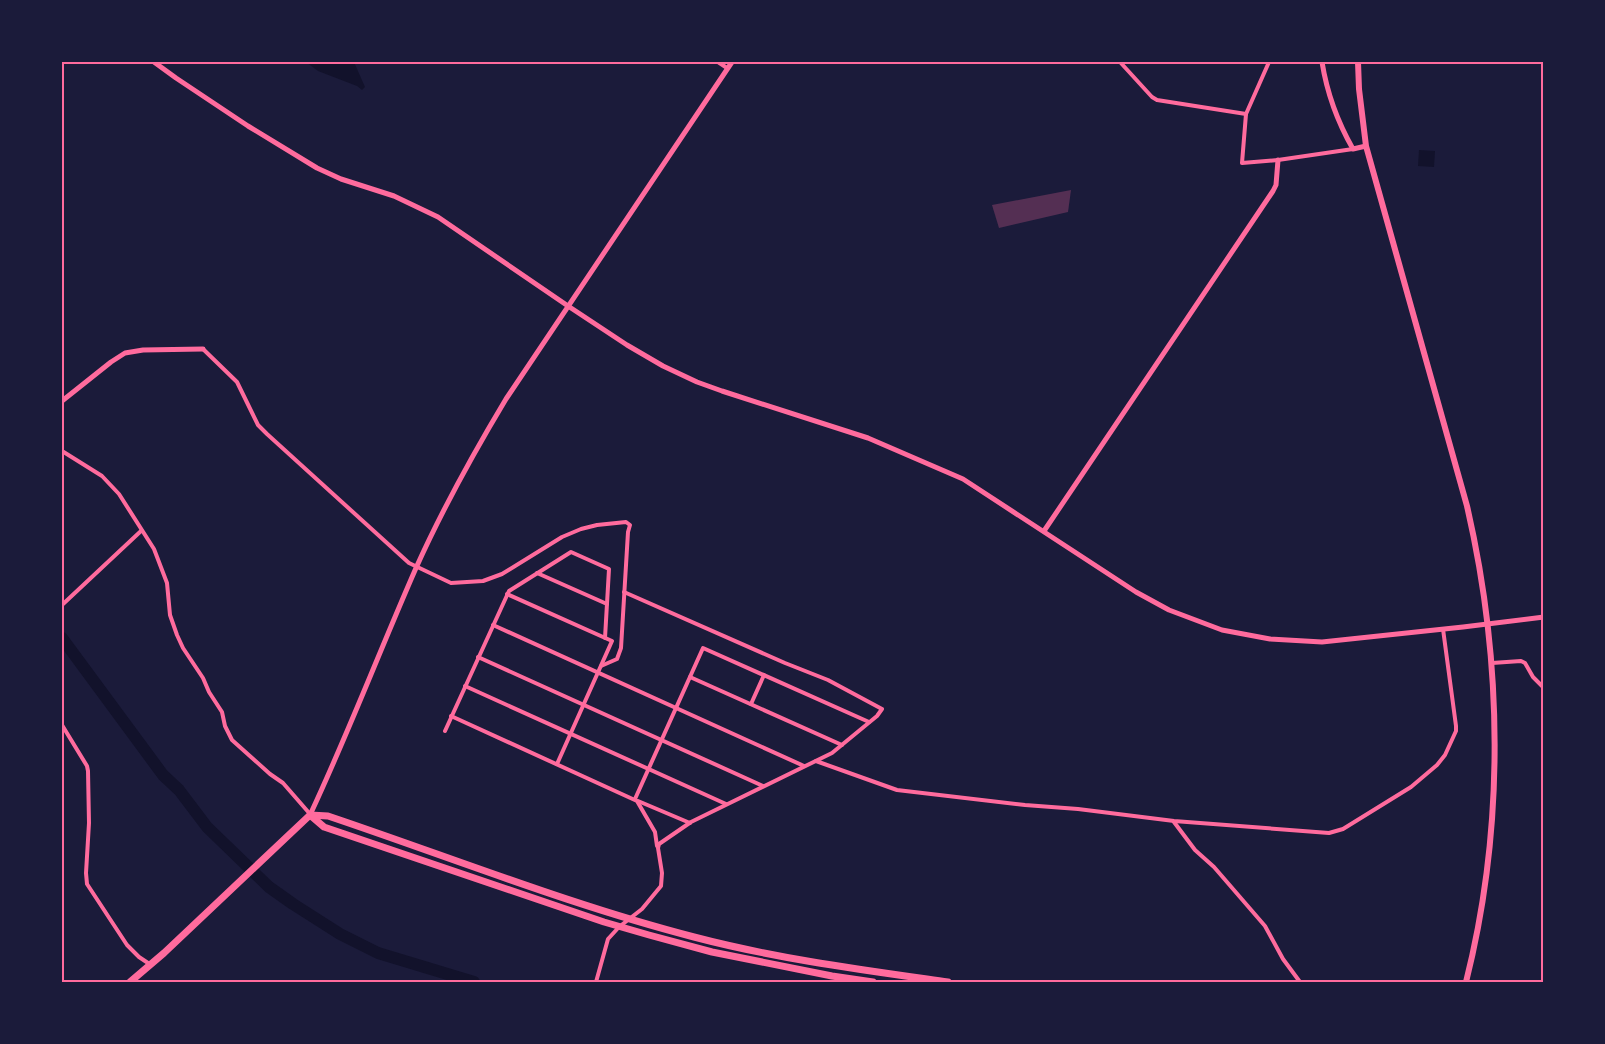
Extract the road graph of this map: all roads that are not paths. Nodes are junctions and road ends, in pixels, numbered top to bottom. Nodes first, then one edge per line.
1 (154, 62) edge
2 (718, 62) edge
3 (732, 62) edge
4 (1120, 62) edge
5 (1269, 62) edge
6 (1322, 62) edge
7 (1358, 62) edge
8 (727, 68) junction
9 (1246, 114) junction
10 (1366, 146) junction
11 (1353, 149) junction
12 (1278, 160) junction
13 (568, 306) junction
14 (203, 350) joint
15 (62, 400) edge
16 (62, 451) edge
17 (141, 531) junction
18 (1044, 531) junction
19 (417, 567) junction
20 (537, 573) junction
21 (624, 592) junction
22 (507, 594) junction
23 (607, 604) junction
24 (62, 605) edge
25 (1544, 617) edge
26 (1488, 624) junction
27 (493, 625) junction
28 (1443, 629) junction
29 (605, 638) junction
30 (478, 657) junction
31 (1492, 663) junction
32 (601, 666) junction
33 (598, 673) junction
34 (764, 675) junction
35 (690, 677) junction
36 (465, 686) junction
37 (1544, 688) edge
38 (750, 704) junction
39 (584, 705) junction
40 (676, 708) junction
41 (451, 716) junction
42 (869, 722) junction
43 (62, 725) edge
44 (445, 731) dead end
45 (571, 734) junction
46 (662, 740) junction
47 (842, 745) junction
48 (816, 761) junction
49 (557, 764) junction
50 (805, 766) junction
51 (648, 769) junction
52 (763, 786) junction
53 (636, 800) junction
54 (726, 804) junction
55 (310, 815) junction
56 (1174, 821) junction
57 (690, 823) junction
58 (658, 848) junction
59 (629, 919) junction
60 (619, 927) junction
61 (151, 965) junction
62 (130, 982) edge
63 (596, 982) edge
64 (873, 982) edge
65 (948, 982) edge
66 (1300, 982) edge
67 (1466, 982) edge

1 - 13 street
2 - 8 street
3 - 8 street
4 - 9 street
5 - 9 street
6 - 11 street
7 - 10 main road
8 - 13 street
9 - 12 street
10 - 11 street
10 - 26 main road
11 - 12 street
12 - 18 street
13 - 18 street
13 - 19 street
14 - 15 street
14 - 19 street
16 - 17 street
17 - 24 street
17 - 55 street
18 - 28 street
19 - 21 street
19 - 55 street
20 - 22 street
20 - 23 street
20 - 23 street
21 - 32 street
21 - 42 street
22 - 27 street
22 - 29 street
23 - 29 street
25 - 26 street
26 - 28 street
26 - 31 main road
27 - 30 street
27 - 33 street
28 - 56 street
29 - 32 street
30 - 36 street
30 - 39 street
31 - 37 street
31 - 67 main road
32 - 33 street
33 - 39 street
33 - 40 street
34 - 35 street
34 - 38 street
34 - 42 street
35 - 38 street
35 - 40 street
36 - 41 street
36 - 45 street
38 - 47 street
39 - 45 street
39 - 46 street
40 - 46 street
40 - 50 street
41 - 44 street
41 - 49 street
42 - 47 street
43 - 61 street
45 - 49 street
45 - 51 street
46 - 51 street
46 - 52 street
47 - 48 street
48 - 50 street
48 - 56 street
49 - 53 street
50 - 52 street
51 - 53 street
51 - 54 street
52 - 54 street
53 - 57 street
53 - 58 street
54 - 57 street
55 - 59 main road
55 - 60 main road
55 - 61 main road
56 - 66 street
57 - 58 street
58 - 59 street
59 - 60 street
59 - 65 main road
60 - 63 street
60 - 64 main road
61 - 62 main road

